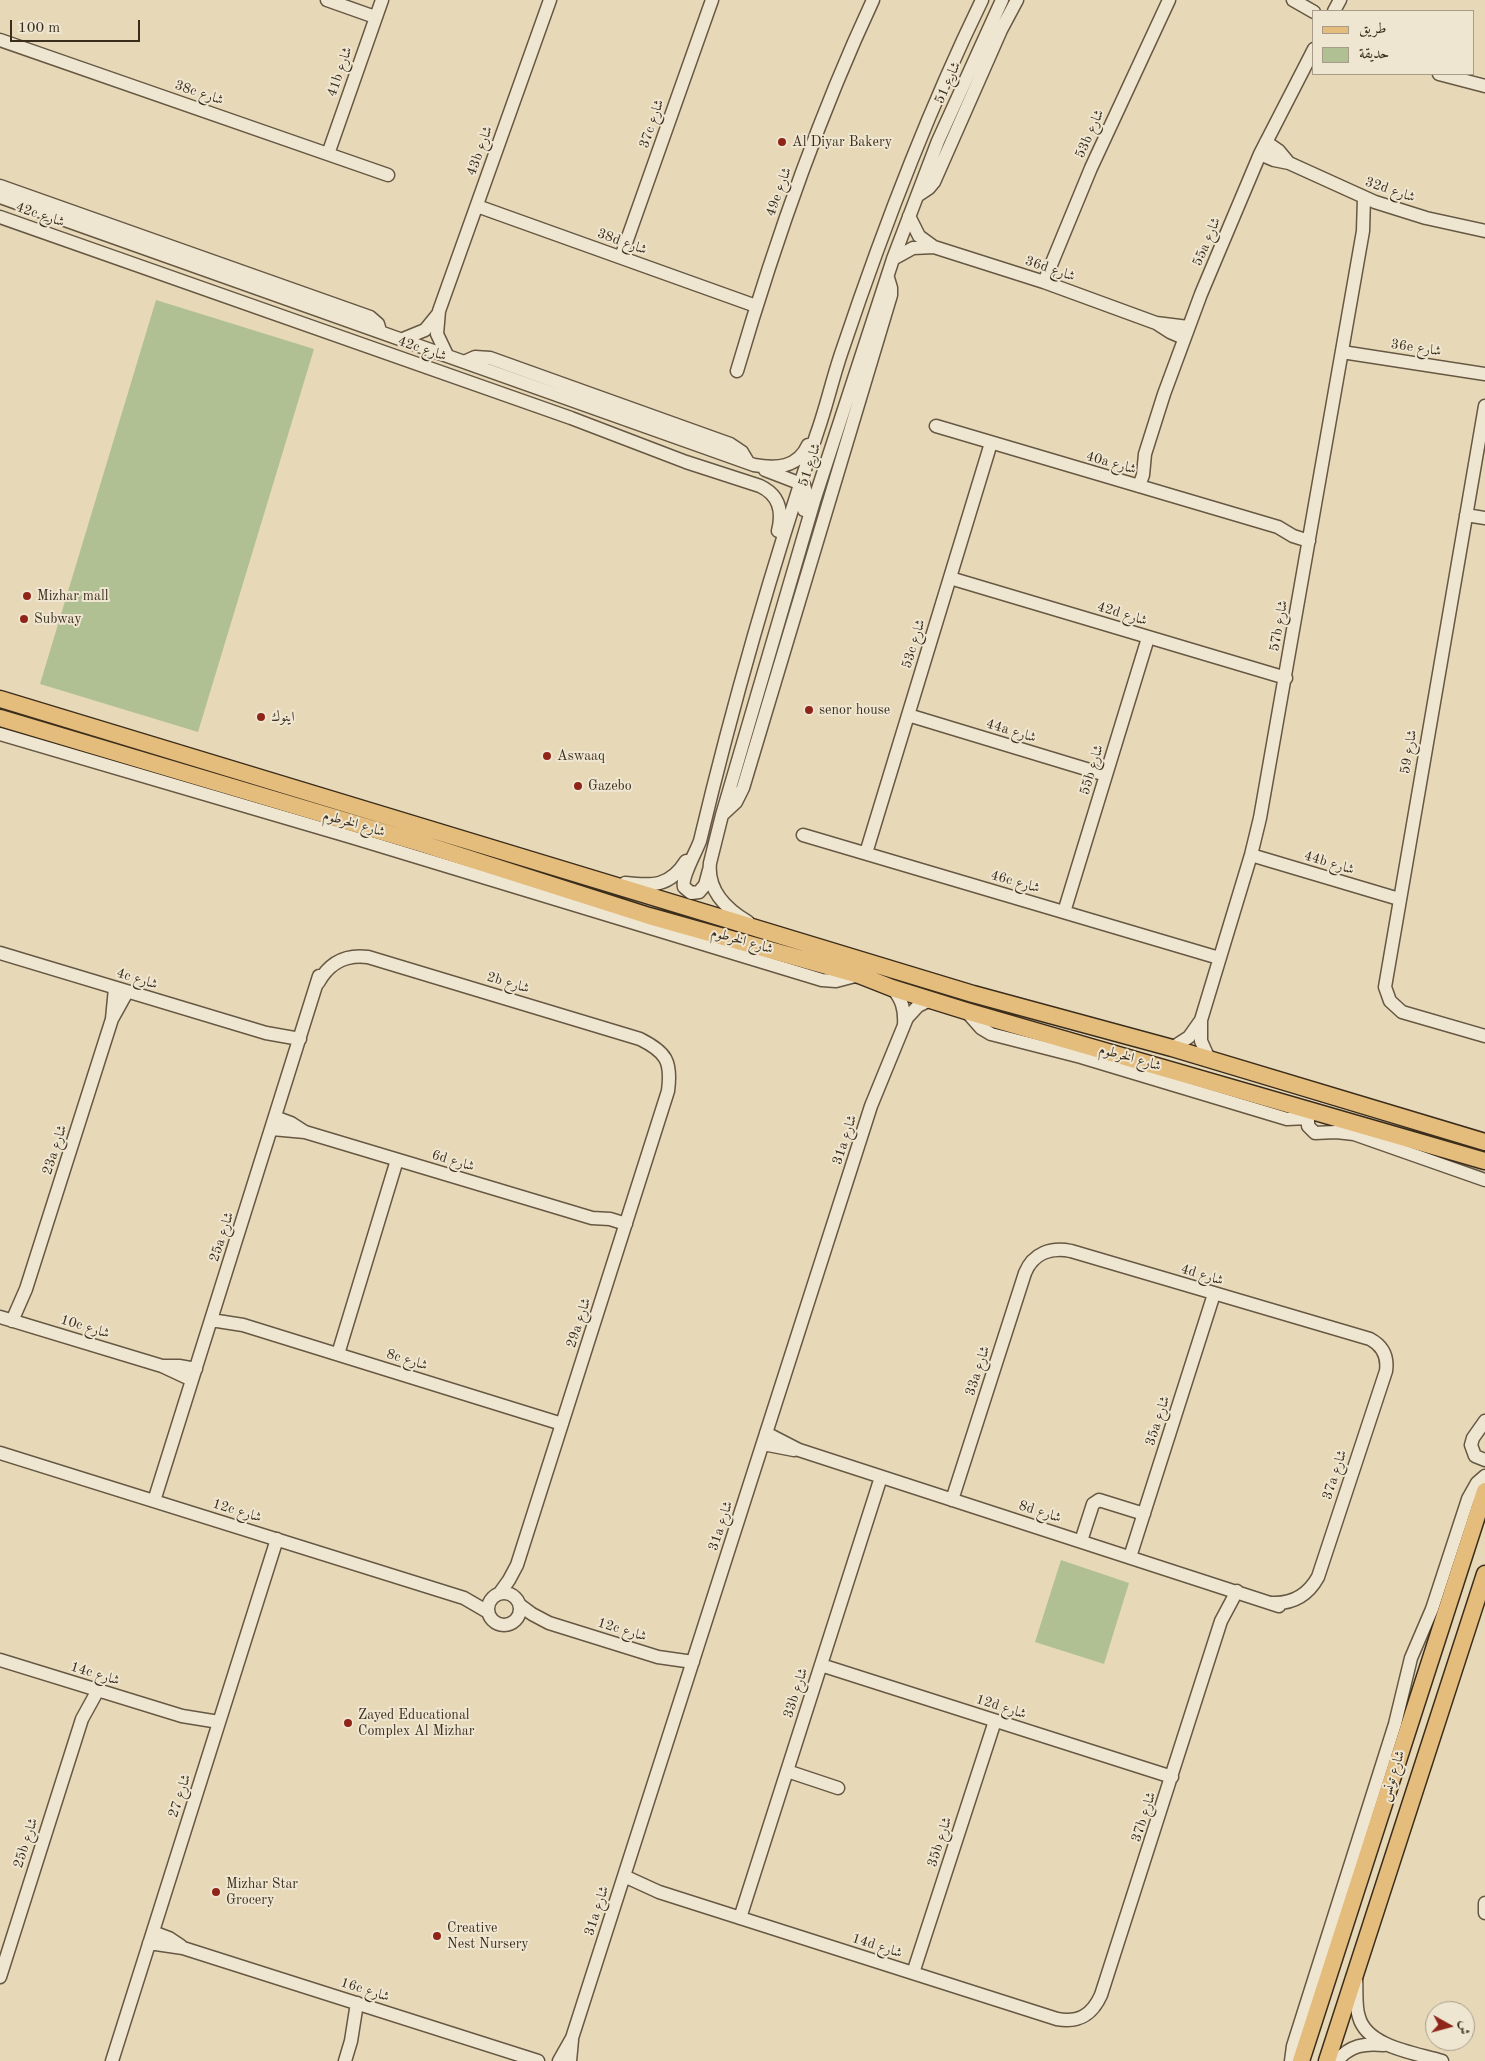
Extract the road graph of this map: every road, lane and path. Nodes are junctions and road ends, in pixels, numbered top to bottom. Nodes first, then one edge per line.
1 (327, 0) edge
2 (382, 0) edge
3 (550, 0) edge
4 (712, 0) edge
5 (873, 0) edge
6 (982, 0) edge
7 (1002, 0) edge
8 (1017, 0) edge
9 (1169, 0) edge
10 (1293, 0) edge
11 (1312, 11) edge
12 (375, 17) junction
13 (0, 40) edge
14 (1312, 53) edge
15 (1443, 75) edge
16 (1485, 86) edge
17 (1266, 142) junction
18 (328, 154) junction
19 (1260, 154) junction
20 (1289, 163) junction
21 (388, 175) dead end
22 (0, 186) edge
23 (917, 196) junction
24 (0, 197) edge
25 (1370, 200) junction
26 (477, 206) junction
27 (909, 216) junction
28 (0, 217) edge
29 (1485, 231) edge
30 (934, 247) junction
31 (621, 257) junction
32 (893, 259) junction
33 (888, 276) junction
34 (1044, 282) junction
35 (756, 306) junction
36 (439, 311) junction
37 (380, 331) junction
38 (1186, 333) junction
39 (403, 339) junction
40 (1342, 352) junction
41 (447, 355) junction
42 (466, 361) junction
43 (737, 372) dead end
44 (1485, 374) edge
45 (1485, 406) edge
46 (936, 426) dead end
47 (818, 431) junction
48 (991, 443) junction
49 (716, 450) junction
50 (686, 462) junction
51 (751, 464) junction
52 (800, 482) junction
53 (1135, 485) junction
54 (1466, 515) junction
55 (1485, 518) edge
56 (1310, 536) junction
57 (778, 554) junction
58 (950, 578) junction
59 (785, 601) junction
60 (1148, 638) junction
61 (1286, 678) junction
62 (0, 699) edge
63 (908, 715) junction
64 (0, 718) edge
65 (0, 734) edge
66 (1106, 774) junction
67 (722, 815) junction
68 (425, 826) junction
69 (375, 830) junction
70 (342, 834) junction
71 (803, 835) dead end
72 (700, 841) junction
73 (420, 843) junction
74 (866, 853) junction
75 (1251, 855) junction
76 (709, 870) junction
77 (606, 882) junction
78 (1399, 899) junction
79 (1064, 912) junction
80 (763, 931) junction
81 (0, 953) edge
82 (342, 955) joint
83 (794, 956) junction
84 (1219, 958) junction
85 (900, 971) junction
86 (859, 975) junction
87 (892, 988) junction
88 (121, 990) junction
89 (930, 1000) junction
90 (966, 1011) junction
91 (1200, 1020) junction
92 (904, 1025) junction
93 (1485, 1036) edge
94 (298, 1043) junction
95 (1172, 1048) junction
96 (669, 1056) joint
97 (1209, 1059) junction
98 (1310, 1114) junction
99 (1286, 1119) junction
100 (273, 1123) junction
101 (1312, 1132) junction
102 (1484, 1140) edge
103 (1452, 1152) junction
104 (397, 1160) junction
105 (1485, 1161) edge
106 (1485, 1172) edge
107 (1485, 1180) edge
108 (625, 1228) junction
109 (1038, 1255) joint
110 (1214, 1294) junction
111 (213, 1315) junction
112 (11, 1320) edge
113 (1380, 1353) joint
114 (338, 1354) junction
115 (194, 1375) junction
116 (1485, 1421) edge
117 (562, 1424) junction
118 (764, 1439) junction
119 (0, 1453) edge
120 (1485, 1460) edge
121 (1485, 1476) edge
122 (881, 1477) junction
123 (1485, 1491) edge
124 (952, 1500) junction
125 (154, 1501) junction
126 (1144, 1514) junction
127 (277, 1539) junction
128 (1082, 1541) junction
129 (1130, 1557) junction
130 (517, 1565) junction
131 (1485, 1574) edge
132 (1231, 1590) junction
133 (497, 1595) junction
134 (464, 1598) junction
135 (518, 1601) junction
136 (1302, 1601) joint
137 (488, 1612) junction
138 (515, 1621) junction
139 (549, 1623) junction
140 (0, 1660) edge
141 (821, 1665) junction
142 (691, 1668) junction
143 (92, 1688) junction
144 (995, 1721) junction
145 (218, 1727) junction
146 (787, 1771) junction
147 (1172, 1777) junction
148 (838, 1788) dead end
149 (623, 1880) junction
150 (1485, 1903) edge
151 (1485, 1913) edge
152 (740, 1918) junction
153 (151, 1937) junction
154 (913, 1973) junction
155 (1356, 1973) junction
156 (0, 1977) edge
157 (363, 2005) junction
158 (1086, 2017) joint
159 (572, 2038) junction
160 (1387, 2045) junction
161 (112, 2061) edge
162 (345, 2061) edge
163 (538, 2061) edge
164 (559, 2061) edge
165 (570, 2061) edge
166 (1291, 2061) edge
167 (1301, 2061) edge
168 (1327, 2061) edge
169 (1337, 2061) edge
170 (1442, 2061) edge

1 - 12 street
2 - 12 street, 41b شارع
3 - 26 street, 43b شارع
4 - 31 street, 37c شارع
5 - 35 street, 49e شارع
6 - 47 street, شارع 51
7 - 23 street, شارع 51
8 - 23 street
9 - 34 street, 53b شارع
10 - 11 street
12 - 18 street, 41b شارع
13 - 18 street, 38c شارع
14 - 17 street, 55a شارع
15 - 16 street
17 - 19 street, 55a شارع
17 - 20 street, 32d شارع
18 - 21 street, 38c شارع
19 - 20 street, 32d شارع
19 - 38 street, 55a شارع
20 - 25 street, 32d شارع
22 - 37 street
23 - 27 street, شارع 51
24 - 37 street, 42c شارع
25 - 29 street, 32d شارع
25 - 40 street, 57b شارع
26 - 31 street, 38d شارع
26 - 36 street, 43b شارع
27 - 30 street, 36d شارع
27 - 32 street, شارع 51
28 - 50 street, 42c شارع
30 - 32 street, 36d شارع
30 - 34 street, 36d شارع
31 - 35 street, 38d شارع
32 - 33 street, شارع 51
33 - 59 street, شارع 51
33 - 67 street
34 - 38 street, 36d شارع
35 - 43 street, 49e شارع
36 - 39 street, 43b شارع
36 - 41 street, 43b شارع
37 - 39 street, 42c شارع
38 - 53 street, 55a شارع
39 - 41 street, 42c شارع
40 - 44 street, 36e شارع
40 - 56 street, 57b شارع
41 - 42 street, 42c شارع
42 - 49 street, 42c شارع
42 - 51 street
45 - 54 street, شارع 59
46 - 48 street, 40a شارع
47 - 51 street, 42c شارع
47 - 52 street, شارع 51
48 - 53 street, 40a شارع
48 - 58 street, 53c شارع
49 - 50 street
49 - 51 street, 42c شارع
50 - 57 street, 42c شارع
51 - 52 street
52 - 57 street, شارع 51
52 - 59 street
53 - 56 street, 40a شارع
54 - 55 street
54 - 78 street, شارع 59
56 - 61 street, 57b شارع
57 - 72 street, شارع 51
58 - 60 street, 42d شارع
58 - 63 street, 53c شارع
59 - 67 street, شارع 51
60 - 61 street, 42d شارع
60 - 66 street, 55b شارع
61 - 75 street, 57b شارع
62 - 68 main road, شارع الخرطوم
63 - 66 street, 44a شارع
63 - 74 street, 53c شارع
64 - 69 main road, شارع الخرطوم
65 - 70 street
66 - 79 street, 55b شارع
67 - 76 street, شارع 51
68 - 73 main road
68 - 77 main road, شارع الخرطوم
69 - 70 main road
69 - 73 main road, شارع الخرطوم
70 - 86 street
71 - 74 street, 46c شارع
72 - 76 street, شارع 51
72 - 77 street, شارع 51
73 - 83 main road, شارع الخرطوم
74 - 79 street, 46c شارع
75 - 78 street, 44b شارع
75 - 84 street, 57b شارع
76 - 80 street
77 - 80 main road, شارع الخرطوم
78 - 93 street, شارع 59
79 - 84 street, 46c شارع
80 - 85 main road, شارع الخرطوم
81 - 88 street, 4c شارع
82 - 94 street, 25a شارع
82 - 96 street, 2b شارع
83 - 85 main road
83 - 86 main road, شارع الخرطوم
84 - 91 street, 57b شارع
85 - 95 main road, شارع الخرطوم
86 - 87 main road, شارع الخرطوم
87 - 89 main road, شارع الخرطوم
87 - 92 street, 31a شارع
88 - 94 street, 4c شارع
88 - 112 street, 23a شارع
89 - 90 main road, شارع الخرطوم
89 - 92 street, 31a شارع
90 - 98 main road, شارع الخرطوم
90 - 99 street
91 - 95 street, 57b شارع
91 - 97 street, 57b شارع
92 - 118 street, 31a شارع
94 - 100 street, 25a شارع
95 - 97 main road, شارع الخرطوم
96 - 108 street, 29a شارع
97 - 102 main road, شارع الخرطوم
98 - 99 street
98 - 101 street
98 - 103 main road, شارع الخرطوم
99 - 101 street
100 - 104 street, 6d شارع
100 - 111 street, 25a شارع
101 - 107 street
103 - 105 main road, شارع الخرطوم
103 - 106 main road
104 - 108 street, 6d شارع
104 - 114 street
108 - 117 street, 29a شارع
109 - 110 street, 4d شارع
109 - 124 street, 33a شارع
110 - 113 street, 4d شارع
110 - 126 street, 35a شارع
111 - 114 street, 8c شارع
111 - 115 street, 25a شارع
112 - 115 street, 10c شارع
113 - 136 street, 37a شارع
114 - 117 street, 8c شارع
115 - 125 street, 25a شارع
116 - 120 street
117 - 130 street, 29a شارع
118 - 122 street, 8d شارع
118 - 142 street, 31a شارع
119 - 125 street, 12c شارع
121 - 166 street
122 - 124 street, 8d شارع
122 - 141 street, 33b شارع
123 - 167 main road, شارع تونس
124 - 128 street, 8d شارع
125 - 127 street, 12c شارع
126 - 128 street
126 - 129 street, 35a شارع
127 - 134 street, 12c شارع
127 - 145 street, شارع 27
128 - 129 street, 8d شارع
129 - 132 street, 8d شارع
130 - 133 street, 29a شارع
130 - 135 street, 29a شارع
131 - 155 main road, شارع تونس
132 - 136 street, 8d شارع
132 - 147 street, 37b شارع
133 - 134 street, 12c شارع
133 - 135 street
133 - 137 street
134 - 137 street, 12c شارع
135 - 138 street
135 - 139 street, 12c شارع
137 - 138 street
138 - 139 street, 12c شارع
139 - 142 street, 12c شارع
140 - 143 street, 14c شارع
141 - 144 street, 12d شارع
141 - 146 street, 33b شارع
142 - 149 street, 31a شارع
143 - 145 street, 14c شارع
143 - 156 street, 25b شارع
144 - 147 street, 12d شارع
144 - 154 street, 35b شارع
145 - 153 street, شارع 27
146 - 148 street
146 - 152 street, 33b شارع
147 - 158 street, 37b شارع
149 - 152 street, 14d شارع
149 - 159 street, 31a شارع
150 - 151 street
152 - 154 street, 14d شارع
153 - 157 street, 16c شارع
153 - 161 street, شارع 27
154 - 158 street, 14d شارع
155 - 160 street
155 - 168 main road, شارع تونس
157 - 162 street
157 - 163 street, 16c شارع
159 - 164 street, 31a شارع
159 - 165 street, 31a شارع
160 - 169 street
160 - 170 street

